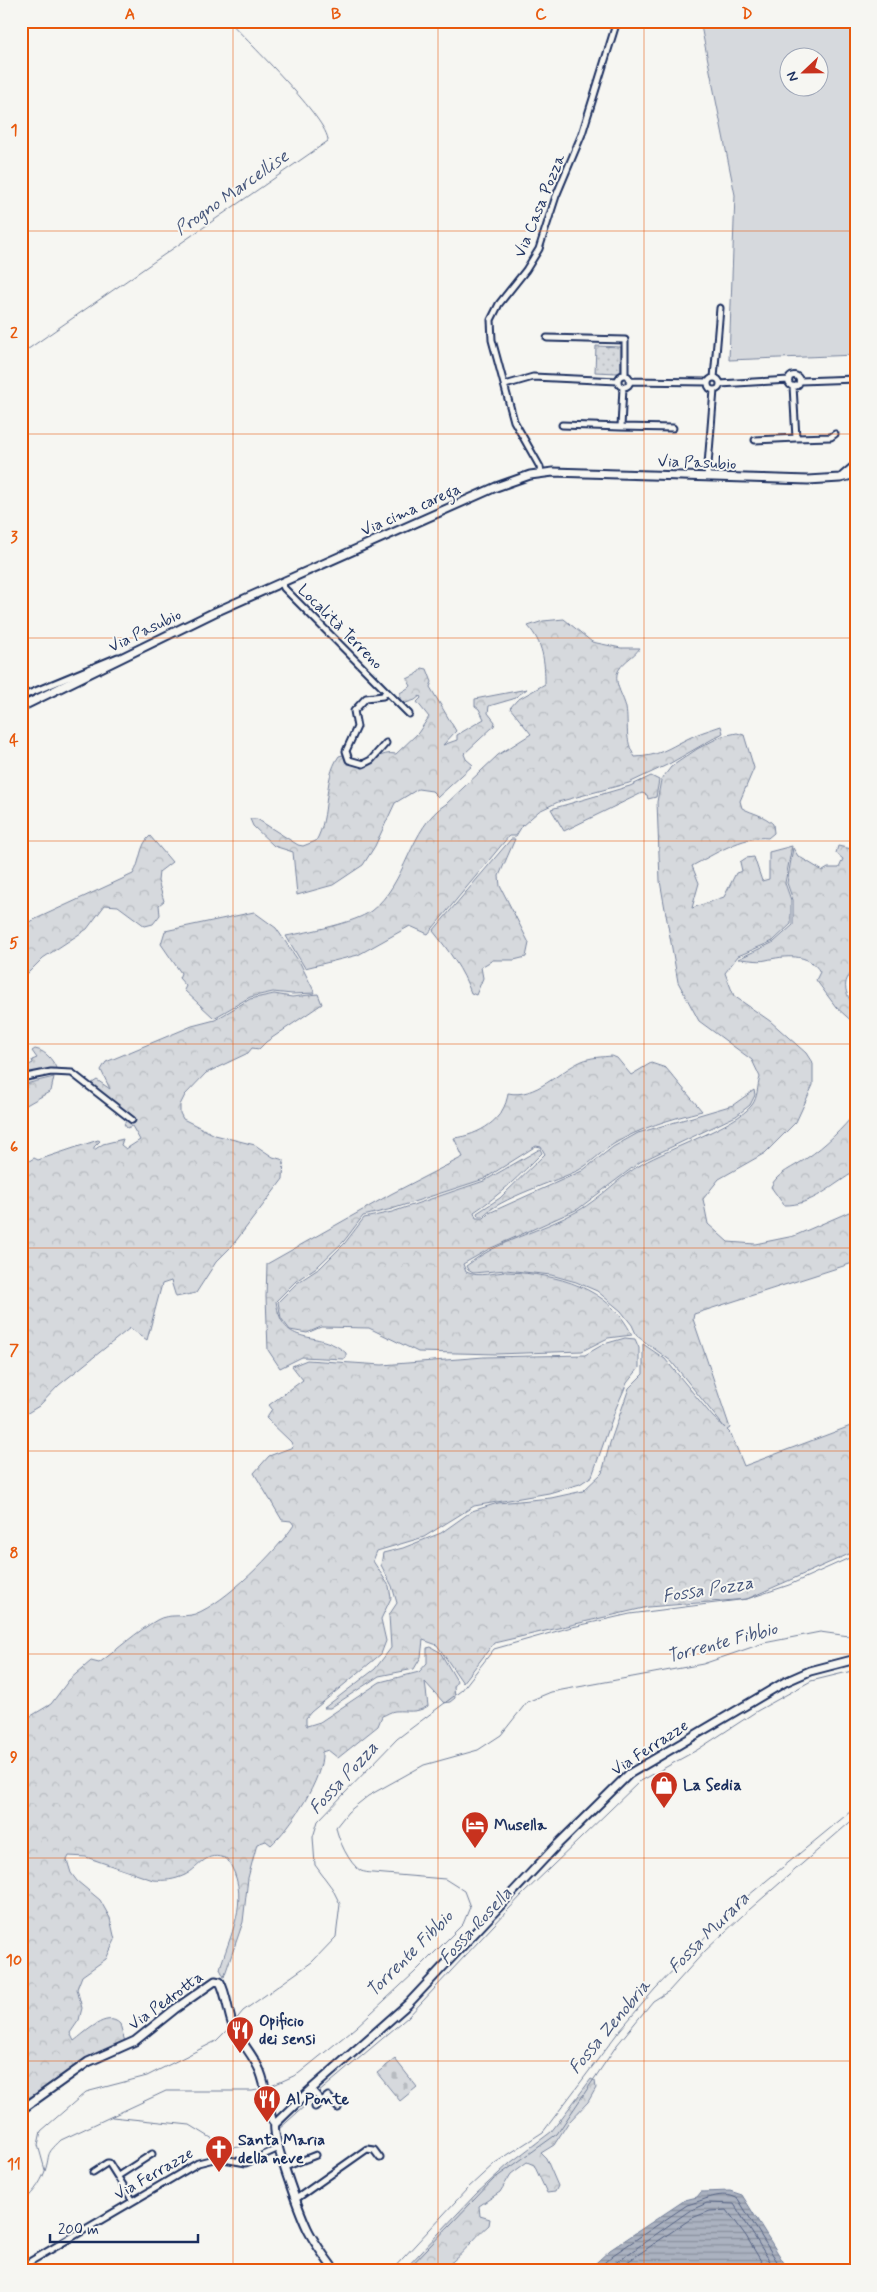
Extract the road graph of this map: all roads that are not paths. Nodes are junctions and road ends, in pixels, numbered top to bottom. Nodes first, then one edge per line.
1 (617, 21) edge
2 (720, 308) dead end
3 (547, 338) dead end
4 (625, 375) junction
5 (714, 378) junction
6 (856, 379) edge
7 (789, 380) junction
8 (618, 381) junction
9 (629, 381) junction
10 (800, 381) junction
11 (708, 382) junction
12 (720, 384) junction
13 (505, 386) junction
14 (794, 386) junction
15 (623, 387) junction
16 (714, 390) junction
17 (562, 425) dead end
18 (621, 426) junction
19 (673, 428) dead end
20 (836, 434) dead end
21 (796, 438) junction
22 (754, 440) dead end
23 (856, 465) edge
24 (553, 472) joint
25 (541, 473) junction
26 (856, 474) edge
27 (707, 477) junction
28 (840, 478) junction
29 (282, 583) junction
30 (142, 648) junction
31 (384, 689) junction
32 (21, 697) edge
33 (21, 707) edge
34 (408, 714) dead end
35 (386, 742) dead end
36 (21, 1078) edge
37 (132, 1120) dead end
38 (856, 1659) edge
39 (317, 2096) junction
40 (315, 2107) dead end
41 (338, 2108) dead end
42 (21, 2110) edge
43 (275, 2126) junction
44 (279, 2148) junction
45 (152, 2154) dead end
46 (316, 2155) dead end
47 (380, 2158) dead end
48 (285, 2167) junction
49 (92, 2172) dead end
50 (118, 2176) junction
51 (296, 2199) junction
52 (133, 2201) junction
53 (21, 2267) edge
54 (335, 2271) edge

1 - 13 street, Via Casa Pozza
2 - 5 street
3 - 4 street
4 - 8 street
4 - 9 street
5 - 11 street
5 - 12 street
6 - 10 street
7 - 10 street
7 - 12 street
7 - 14 street
8 - 13 street
8 - 15 street
9 - 11 street
9 - 15 street
10 - 14 street
11 - 16 street
12 - 16 street
13 - 25 street, Via Casa Pozza
14 - 21 street
15 - 18 street
16 - 27 street
17 - 18 street
18 - 19 street
20 - 21 street
21 - 22 street
23 - 28 street
24 - 25 street, Via cima carega
24 - 27 street, Via Pasubio
25 - 29 street, Via cima carega
26 - 28 street, Via Pasubio
27 - 28 street, Via Pasubio
29 - 30 street, Via Pasubio
29 - 31 street, Località Terreno
30 - 32 street
30 - 33 street, Via Pasubio
31 - 34 street, Località Terreno
31 - 35 street
36 - 37 street
38 - 39 street, Via Ferrazze
39 - 40 street
39 - 41 street
39 - 43 street, Via Ferrazze
42 - 43 street, Via Pedrotta
43 - 44 street
44 - 48 street
44 - 52 street, Via Ferrazze
45 - 50 street
46 - 48 street
47 - 51 street
48 - 51 street
49 - 50 street
50 - 52 street
51 - 54 street
52 - 53 street, Via Ferrazze

